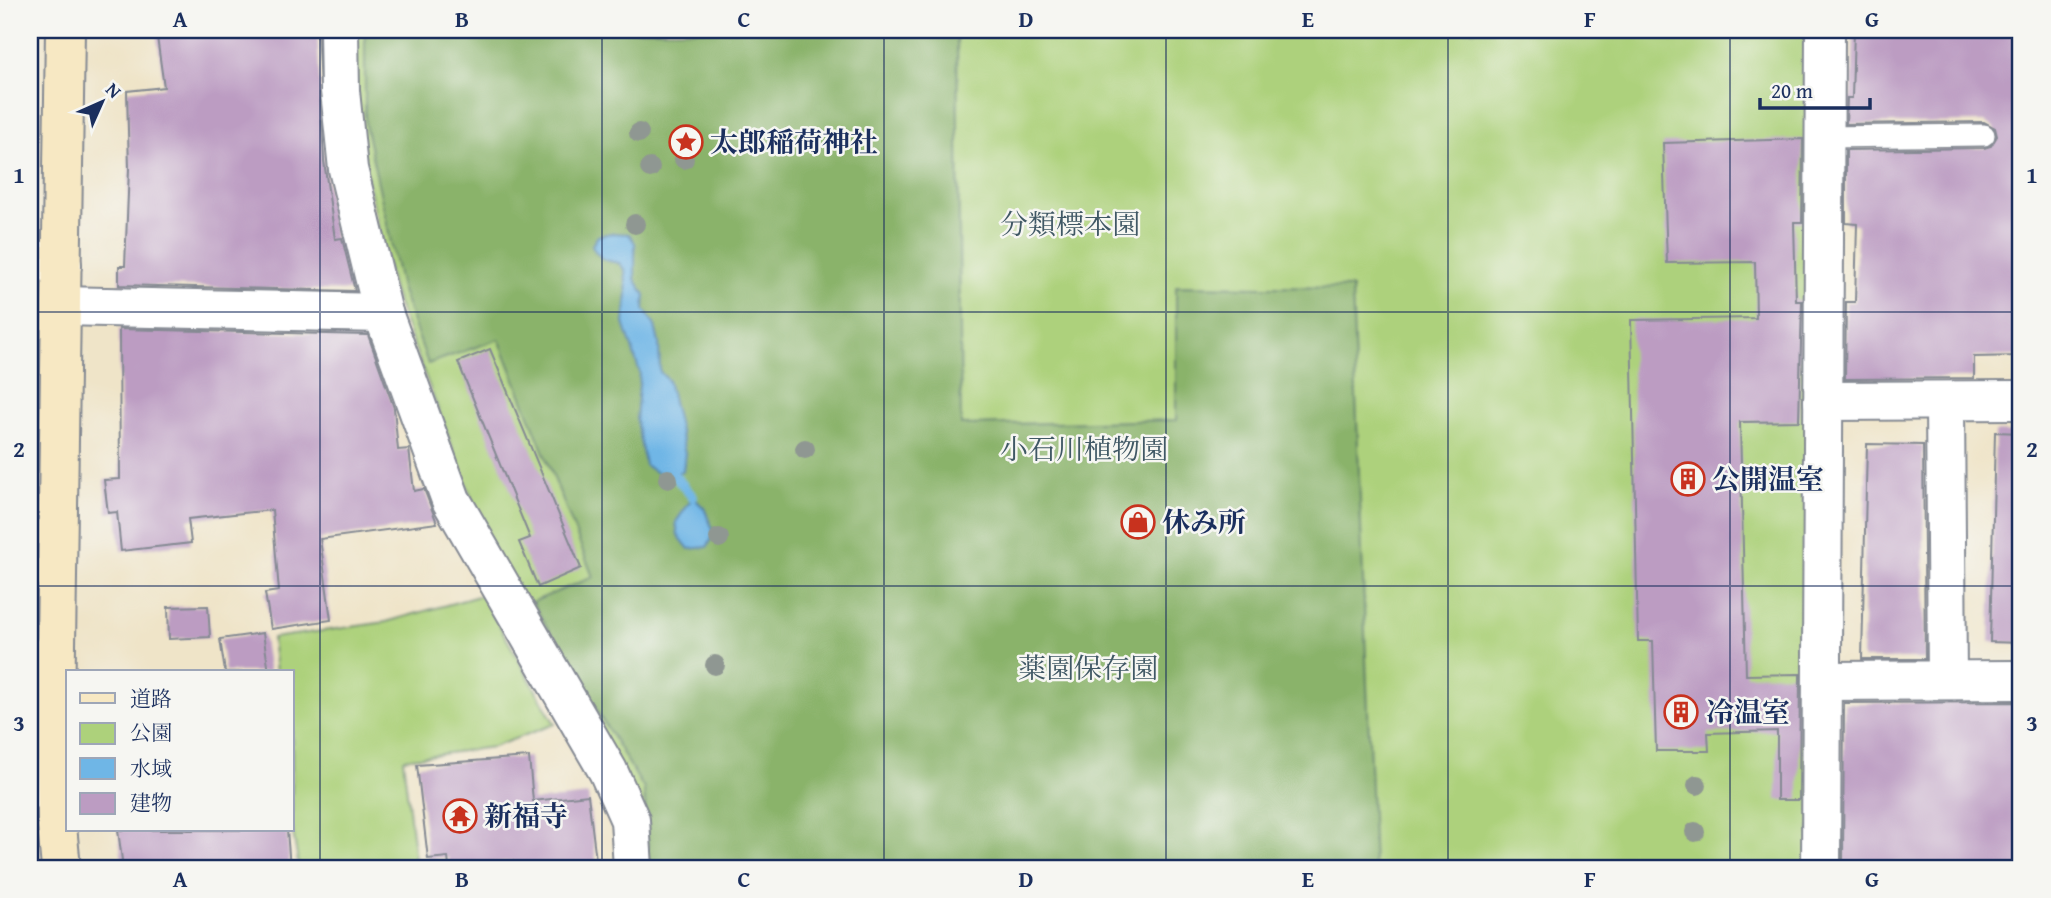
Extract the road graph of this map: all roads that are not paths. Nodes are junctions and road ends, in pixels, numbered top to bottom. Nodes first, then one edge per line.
1 (65, 30) edge
2 (339, 30) edge
3 (1825, 30) edge
4 (1984, 135) dead end
5 (1824, 137) junction
6 (46, 262) edge
7 (61, 306) junction
8 (383, 313) junction
9 (2021, 400) edge
10 (1823, 401) junction
11 (1945, 401) junction
12 (1947, 680) junction
13 (2021, 680) edge
14 (1822, 681) junction
15 (42, 780) edge
16 (61, 868) edge
17 (633, 868) edge
18 (1821, 868) edge

1 - 6 main road
2 - 8 street
3 - 5 street
4 - 5 lane
5 - 10 street
6 - 7 main road
7 - 8 street
7 - 15 main road
8 - 17 street
9 - 11 street
10 - 11 street
10 - 14 street
11 - 12 street
12 - 13 street
12 - 14 street
14 - 18 street
15 - 16 main road

